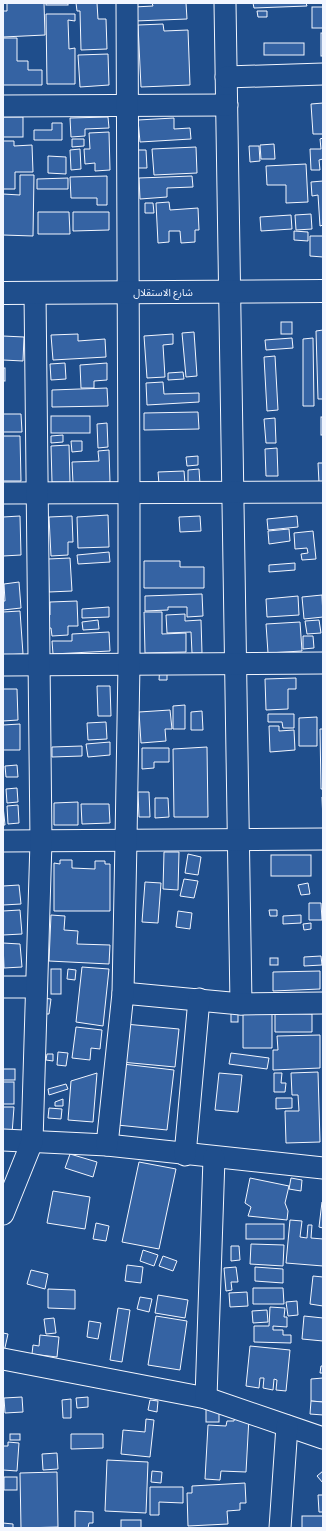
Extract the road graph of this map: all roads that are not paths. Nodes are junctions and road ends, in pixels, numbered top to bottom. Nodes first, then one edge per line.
1 (127, 3) edge
2 (225, 3) edge
3 (323, 74) edge
4 (226, 77) junction
5 (127, 105) junction
6 (3, 106) edge
7 (227, 106) junction
8 (323, 291) edge
9 (230, 292) junction
10 (3, 293) edge
11 (36, 293) junction
12 (129, 293) junction
13 (129, 492) junction
14 (233, 492) junction
15 (323, 492) edge
16 (3, 493) edge
17 (37, 493) junction
18 (323, 663) edge
19 (129, 664) junction
20 (235, 664) junction
21 (3, 665) edge
22 (38, 665) junction
23 (238, 839) junction
24 (323, 839) edge
25 (126, 840) junction
26 (3, 841) edge
27 (41, 841) junction
28 (36, 987) junction
29 (3, 988) edge
30 (123, 993) junction
31 (199, 999) junction
32 (323, 1003) edge
33 (241, 1004) junction
34 (3, 1140) edge
35 (32, 1142) junction
36 (107, 1146) junction
37 (185, 1155) junction
38 (214, 1158) junction
39 (323, 1168) edge
40 (3, 1214) edge
41 (3, 1359) edge
42 (206, 1398) junction
43 (287, 1426) junction
44 (323, 1438) edge
45 (280, 1528) edge

1 - 5 street
2 - 4 street
3 - 4 street
4 - 7 street
5 - 6 street
5 - 7 street
5 - 12 street
7 - 9 street
8 - 9 highway, شارع الاستقلال
9 - 12 highway, شارع الاستقلال
9 - 14 street
10 - 11 highway, شارع الاستقلال
11 - 12 highway, شارع الاستقلال
11 - 17 street
12 - 13 street
13 - 14 street
13 - 17 street
13 - 19 street
14 - 15 street
14 - 20 street
16 - 17 street
17 - 22 street
18 - 20 street
19 - 20 street
19 - 22 street
19 - 25 street
20 - 23 street
21 - 22 street
22 - 27 street
23 - 24 street
23 - 25 street
23 - 33 street
25 - 27 street
25 - 30 street
26 - 27 street
27 - 28 street
28 - 29 street
28 - 35 street
30 - 31 street
30 - 36 street
31 - 33 street
31 - 37 street
32 - 33 street
34 - 35 street
35 - 36 street
35 - 40 street
36 - 37 street
37 - 38 street
38 - 39 street
38 - 42 street
41 - 42 street
42 - 43 street
43 - 44 street
43 - 45 street

